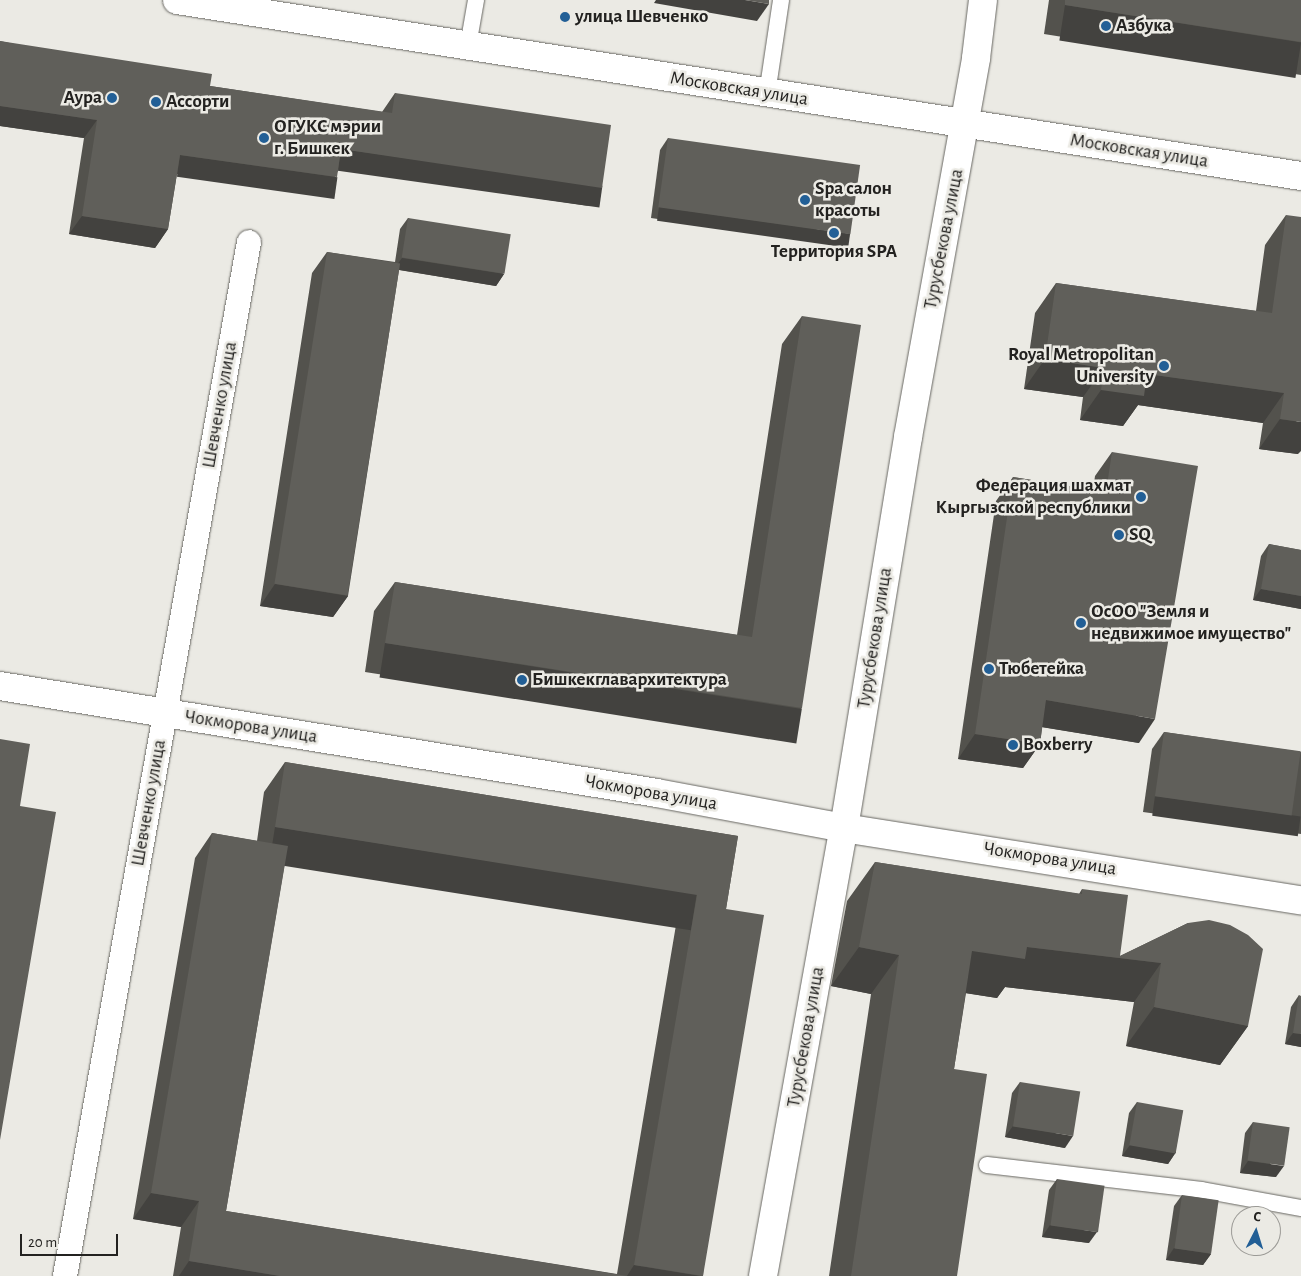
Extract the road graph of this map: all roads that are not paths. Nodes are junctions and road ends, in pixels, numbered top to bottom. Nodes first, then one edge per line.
1 (177, 0) edge
2 (476, 0) edge
3 (781, 0) edge
4 (983, 0) edge
5 (468, 46) junction
6 (768, 94) junction
7 (965, 124) junction
8 (1301, 176) edge
9 (249, 242) dead end
10 (0, 686) edge
11 (166, 713) junction
12 (844, 828) junction
13 (1301, 900) edge
14 (988, 1165) dead end
15 (1301, 1208) edge
16 (65, 1276) edge
17 (763, 1276) edge

1 - 5 street, Московская улица
2 - 5 lane
3 - 6 lane
4 - 7 street, Турусбекова улица
5 - 6 street, Московская улица
6 - 7 street, Московская улица
7 - 8 street, Московская улица
7 - 12 street, Турусбекова улица
9 - 11 street, Шевченко улица
10 - 11 street, Чокморова улица
11 - 12 street, Чокморова улица
11 - 16 street, Шевченко улица
12 - 13 street, Чокморова улица
12 - 17 street, Турусбекова улица
14 - 15 lane

